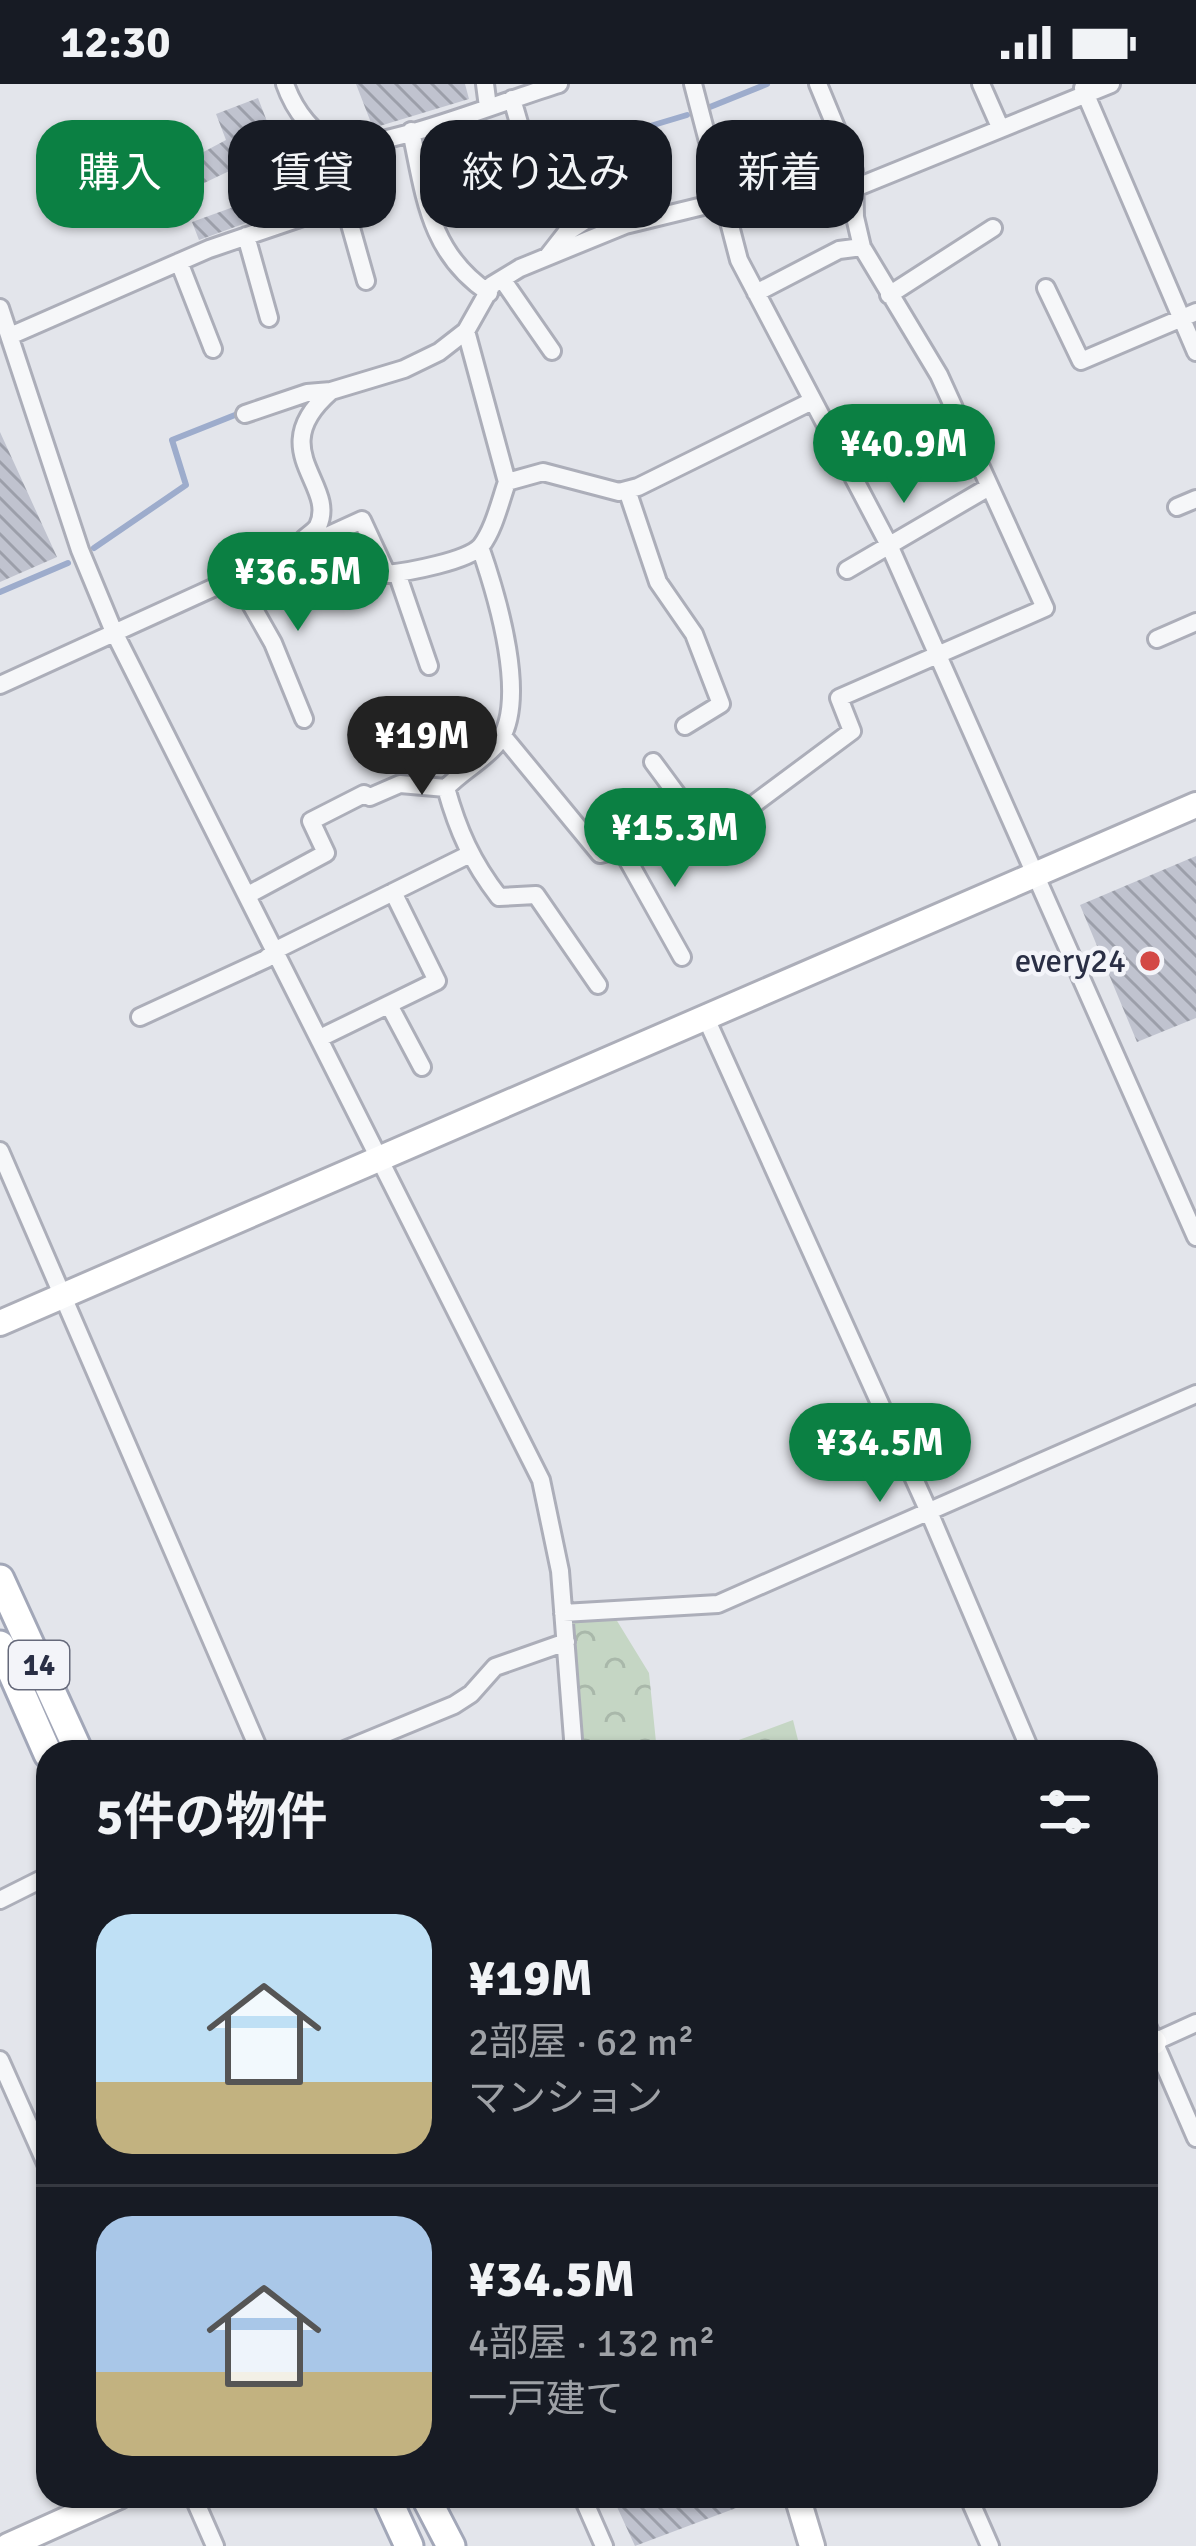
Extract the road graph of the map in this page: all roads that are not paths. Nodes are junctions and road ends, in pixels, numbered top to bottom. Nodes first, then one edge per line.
1 (285, 84) edge
2 (484, 84) edge
3 (559, 84) edge
4 (693, 84) edge
5 (818, 84) edge
6 (981, 84) edge
7 (1111, 84) edge
8 (1083, 89) edge
9 (512, 99) junction
10 (488, 106) junction
11 (307, 120) edge
12 (518, 120) edge
13 (702, 120) edge
14 (833, 120) edge
15 (1000, 127) junction
16 (411, 131) junction
17 (396, 136) edge
18 (864, 184) edge
19 (696, 207) edge
20 (270, 228) edge
21 (351, 228) edge
22 (574, 228) edge
23 (729, 228) edge
24 (858, 228) edge
25 (993, 228) dead end
26 (246, 236) junction
27 (862, 247) junction
28 (547, 256) junction
29 (178, 262) junction
30 (366, 281) dead end
31 (495, 286) junction
32 (1046, 288) dead end
33 (756, 293) junction
34 (889, 295) junction
35 (0, 308) edge
36 (1189, 315) edge
37 (269, 318) dead end
38 (466, 331) junction
39 (10, 336) junction
40 (212, 349) dead end
41 (552, 351) dead end
42 (1196, 352) edge
43 (331, 391) junction
44 (812, 401) junction
45 (245, 414) dead end
46 (507, 482) junction
47 (989, 487) junction
48 (627, 490) junction
49 (1196, 499) edge
50 (1177, 507) dead end
51 (889, 545) junction
52 (480, 547) junction
53 (294, 548) junction
54 (847, 571) dead end
55 (397, 573) junction
56 (236, 576) junction
57 (1196, 622) edge
58 (114, 632) junction
59 (1157, 639) dead end
60 (940, 655) junction
61 (429, 666) dead end
62 (0, 685) edge
63 (304, 719) dead end
64 (685, 727) dead end
65 (502, 735) junction
66 (653, 762) dead end
67 (446, 788) junction
68 (1196, 806) edge
69 (701, 827) junction
70 (621, 848) junction
71 (468, 855) junction
72 (1034, 876) junction
73 (393, 892) junction
74 (248, 895) junction
75 (276, 950) junction
76 (682, 957) dead end
77 (598, 985) dead end
78 (388, 1005) junction
79 (705, 1016) junction
80 (140, 1017) dead end
81 (320, 1038) junction
82 (422, 1067) dead end
83 (0, 1151) edge
84 (381, 1159) junction
85 (1196, 1237) edge
86 (63, 1296) junction
87 (0, 1323) edge
88 (1196, 1394) edge
89 (929, 1512) junction
90 (0, 1579) edge
91 (563, 1613) junction
92 (566, 1642) junction
93 (0, 1645) edge
94 (42, 1740) edge
95 (74, 1740) edge
96 (255, 1740) edge
97 (369, 1740) edge
98 (573, 1740) edge
99 (1026, 1740) edge
100 (36, 1882) edge
101 (0, 1900) edge
102 (1196, 2023) edge
103 (1158, 2034) edge
104 (1158, 2056) edge
105 (0, 2060) edge
106 (1196, 2138) edge
107 (36, 2141) edge
108 (92, 2508) edge
109 (199, 2508) edge
110 (392, 2508) edge
111 (431, 2508) edge
112 (587, 2508) edge
113 (801, 2508) edge
114 (973, 2508) edge
115 (8, 2546) edge
116 (215, 2546) edge
117 (409, 2546) edge
118 (451, 2546) edge
119 (604, 2546) edge
120 (812, 2546) edge
121 (990, 2546) edge

1 - 11 street
2 - 10 street
3 - 9 street
4 - 13 street
5 - 14 street
6 - 15 street
7 - 8 street
8 - 15 street
8 - 36 street
9 - 10 street
9 - 12 street
10 - 16 street
15 - 18 street
16 - 17 street
16 - 31 street
19 - 28 street
20 - 26 street
21 - 30 street
22 - 28 street
23 - 33 street
24 - 27 street
25 - 34 street
26 - 29 street
26 - 37 street
27 - 33 street
27 - 34 street
28 - 31 street
29 - 39 street
29 - 40 street
31 - 38 street
31 - 41 street
32 - 36 street
33 - 44 street
34 - 47 street
35 - 39 street
36 - 42 street
38 - 43 street
38 - 46 street
39 - 58 street
43 - 45 street
43 - 53 street
44 - 48 street
44 - 51 street
46 - 48 street
46 - 52 street
47 - 51 street
47 - 60 street
48 - 64 street
49 - 50 street
51 - 54 street
51 - 60 street
52 - 55 street
52 - 65 street
53 - 55 street
53 - 56 street
55 - 61 street
56 - 58 street
56 - 63 street
57 - 59 street
58 - 62 street
58 - 74 street
60 - 69 street
60 - 72 street
65 - 67 street
65 - 70 street
66 - 69 street
67 - 71 street
67 - 74 street
68 - 72 street
69 - 70 street
70 - 76 street
71 - 73 street
71 - 77 street
72 - 79 street
72 - 85 street
73 - 75 street
73 - 78 street
74 - 75 street
75 - 80 street
75 - 81 street
78 - 81 street
78 - 82 street
79 - 84 street
79 - 89 street
81 - 84 street
83 - 86 street
84 - 86 street
84 - 91 street
86 - 87 street
86 - 96 street
88 - 89 street
89 - 91 street
89 - 99 street
90 - 95 main road, 14
91 - 92 street
92 - 97 street
92 - 98 street
93 - 94 main road, 14
100 - 101 street
102 - 103 street
104 - 106 street
105 - 107 street
108 - 115 street
109 - 116 street
110 - 117 main road
111 - 118 main road
112 - 119 street
113 - 120 street
114 - 121 street

